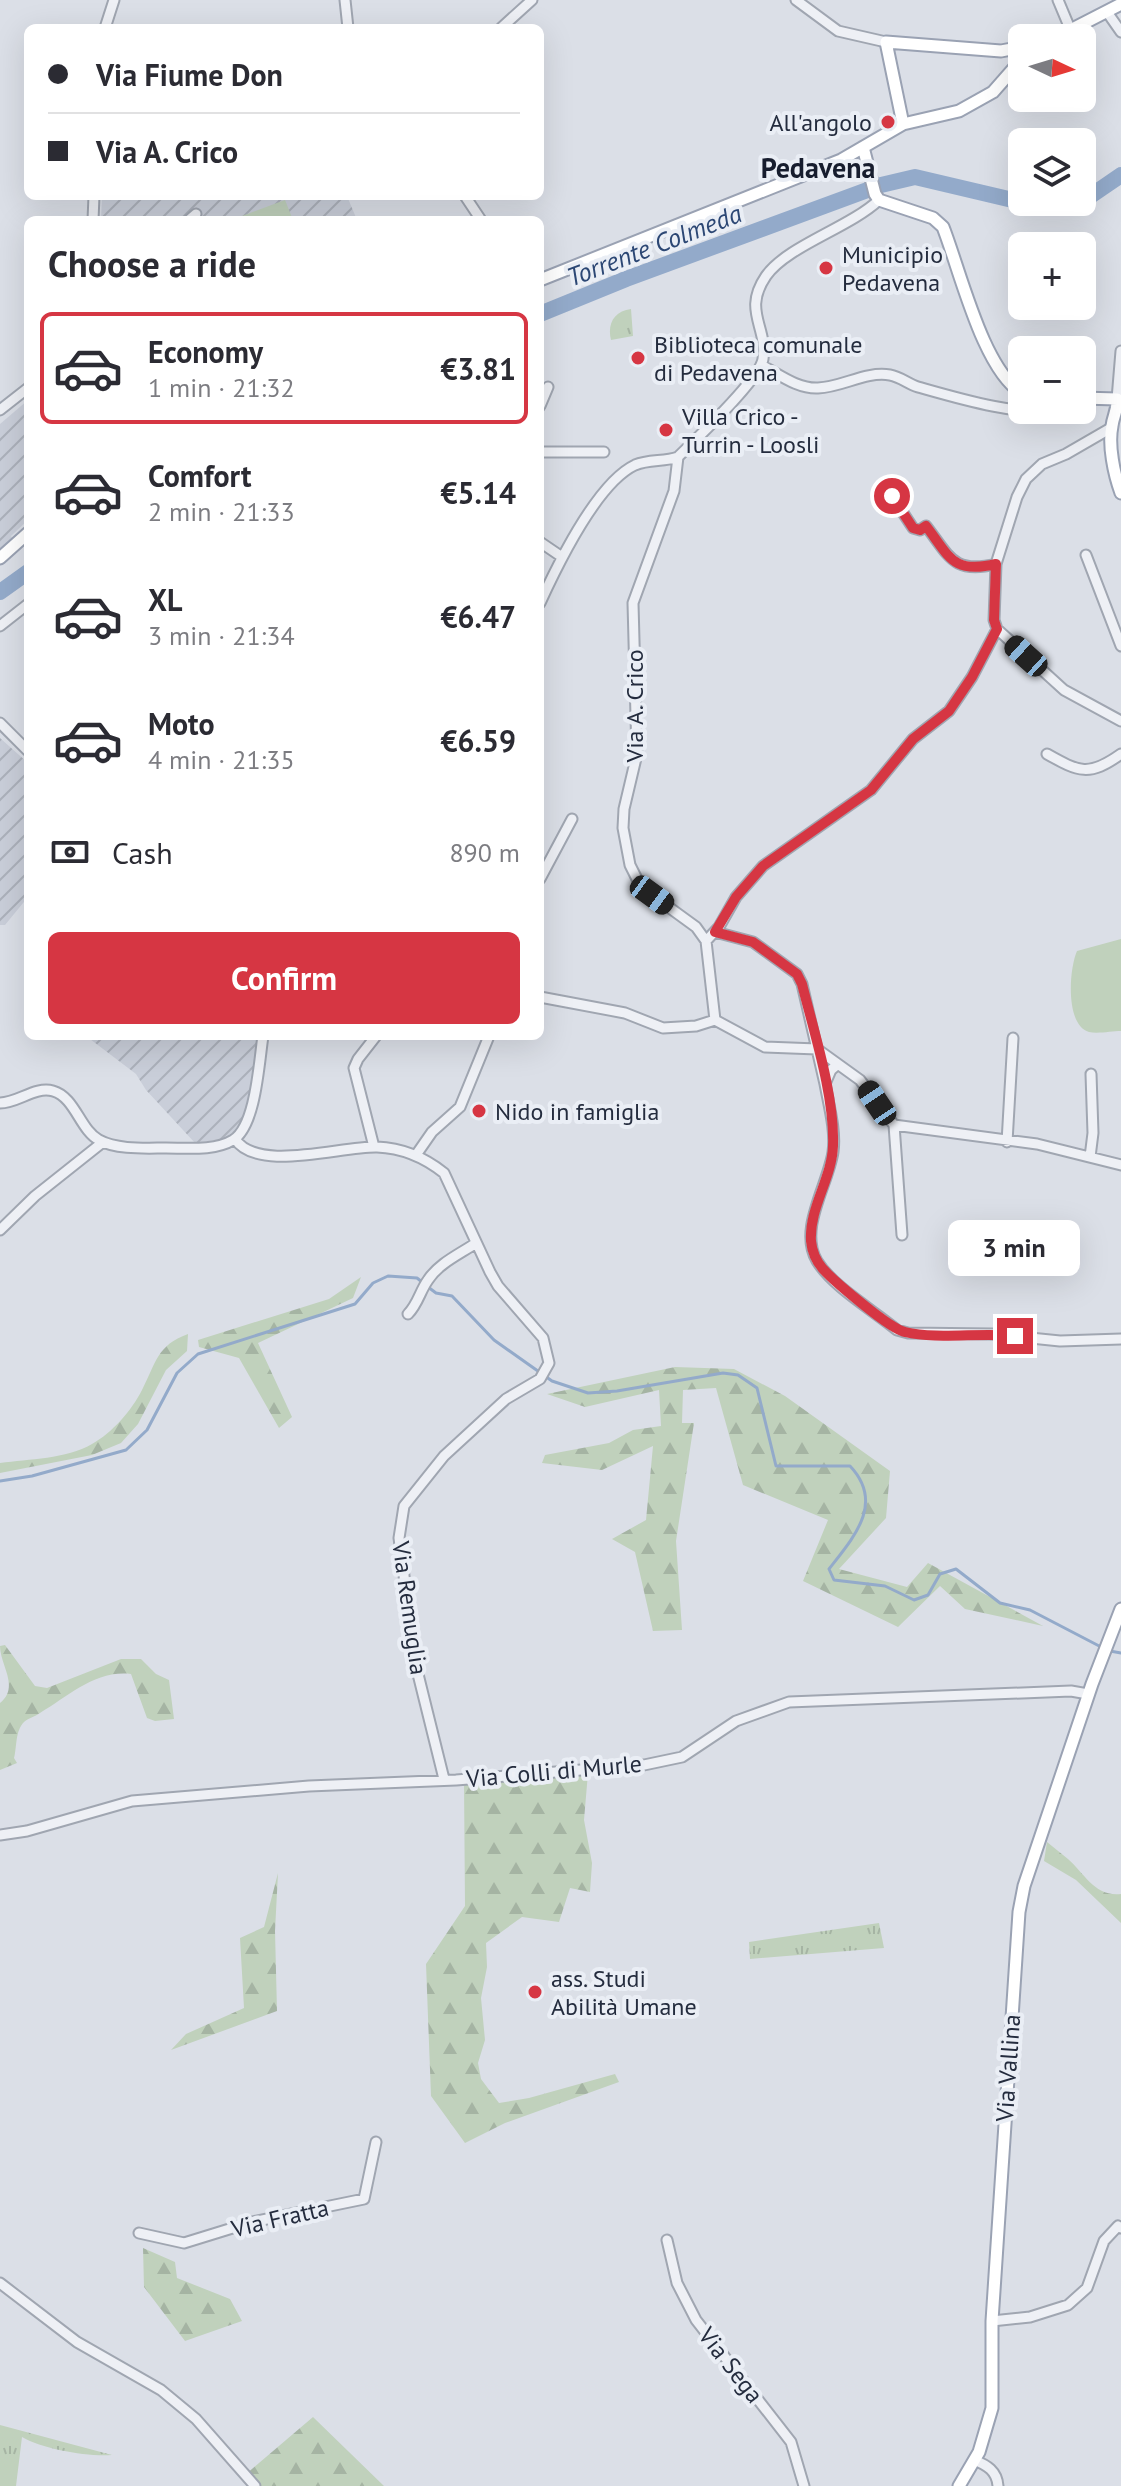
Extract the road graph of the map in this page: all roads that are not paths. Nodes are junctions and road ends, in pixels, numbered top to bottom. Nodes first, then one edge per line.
1 (114, 0) edge
2 (345, 0) edge
3 (532, 0) edge
4 (796, 0) edge
5 (1058, 0) edge
6 (1121, 4) edge
7 (1107, 12) junction
8 (106, 24) edge
9 (348, 24) edge
10 (505, 24) edge
11 (1068, 24) edge
12 (1084, 24) edge
13 (1121, 32) edge
14 (886, 42) junction
15 (1008, 50) edge
16 (1001, 51) junction
17 (1008, 68) edge
18 (1008, 75) edge
19 (903, 124) junction
20 (863, 147) junction
21 (877, 197) junction
22 (544, 278) edge
23 (1121, 351) edge
24 (761, 365) junction
25 (1008, 382) edge
26 (548, 387) dead end
27 (24, 391) edge
28 (544, 396) edge
29 (1096, 399) edge
30 (1119, 400) edge
31 (1008, 407) edge
32 (0, 410) edge
33 (1111, 428) junction
34 (544, 452) edge
35 (604, 452) dead end
36 (678, 457) junction
37 (1121, 493) edge
38 (892, 496) dead end
39 (24, 538) edge
40 (544, 545) edge
41 (1086, 555) dead end
42 (562, 557) junction
43 (0, 558) edge
44 (996, 564) junction
45 (544, 595) edge
46 (24, 607) edge
47 (0, 626) edge
48 (997, 629) junction
49 (1121, 646) edge
50 (1121, 721) edge
51 (0, 723) edge
52 (24, 747) edge
53 (1047, 754) dead end
54 (1121, 754) edge
55 (572, 819) dead end
56 (544, 872) edge
57 (715, 932) junction
58 (706, 941) junction
59 (544, 998) edge
60 (715, 1020) junction
61 (1013, 1038) dead end
62 (262, 1040) edge
63 (373, 1040) edge
64 (487, 1040) edge
65 (817, 1049) junction
66 (838, 1064) junction
67 (1091, 1074) dead end
68 (825, 1084) junction
69 (0, 1103) edge
70 (894, 1125) junction
71 (235, 1139) junction
72 (103, 1142) junction
73 (1007, 1142) junction
74 (374, 1147) junction
75 (416, 1155) junction
76 (1090, 1157) junction
77 (1121, 1165) edge
78 (0, 1230) edge
79 (902, 1235) dead end
80 (476, 1243) junction
81 (408, 1314) dead end
82 (1121, 1339) edge
83 (1121, 1609) edge
84 (1092, 1684) junction
85 (444, 1779) junction
86 (0, 1835) edge
87 (376, 2142) dead end
88 (1121, 2228) edge
89 (139, 2233) dead end
90 (667, 2240) dead end
91 (0, 2283) edge
92 (992, 2321) junction
93 (974, 2460) junction
94 (255, 2486) edge
95 (804, 2486) edge
96 (959, 2486) edge
97 (998, 2486) edge

1 - 8 street
2 - 9 street
3 - 10 street
4 - 14 street
5 - 11 street
6 - 7 main road
7 - 12 main road
7 - 13 street
14 - 16 main road
14 - 19 main road
15 - 16 main road
16 - 17 main road
18 - 19 main road
19 - 20 main road
20 - 21 main road
20 - 22 main road
21 - 24 street
21 - 25 main road
23 - 30 street
24 - 31 street
24 - 36 street
26 - 28 street
27 - 32 street
29 - 30 main road
30 - 33 main road
33 - 37 main road
33 - 44 street
34 - 35 street
36 - 42 street
36 - 58 street, Via A. Crico
38 - 44 street
39 - 43 main road
40 - 42 street
41 - 49 street
42 - 45 street
44 - 48 street
46 - 47 street
48 - 50 street
48 - 57 street
51 - 52 street
53 - 54 street
55 - 56 street
57 - 58 street
57 - 65 street
58 - 60 street
59 - 60 street
60 - 65 street
61 - 73 street
62 - 71 street
63 - 74 street
64 - 75 street
65 - 66 street
65 - 68 street
66 - 68 street
66 - 70 street
67 - 76 street
68 - 82 street
69 - 72 street
70 - 73 street
70 - 79 street
71 - 72 street
71 - 74 street, Via Remuglia
72 - 78 street
73 - 76 street
74 - 75 street, Via Remuglia
75 - 80 street, Via Remuglia
76 - 77 street
80 - 81 street
80 - 85 street, Via Remuglia
83 - 84 main road, Via Vallina
84 - 85 street, Via Colli di Murle
84 - 92 main road, Via Vallina
85 - 86 street, Via Colli di Murle
87 - 89 street, Via Fratta
88 - 92 street
90 - 95 street, Via Sega
91 - 94 street
92 - 93 main road, Via Vallina
93 - 96 main road, Via Vallina
93 - 97 street

